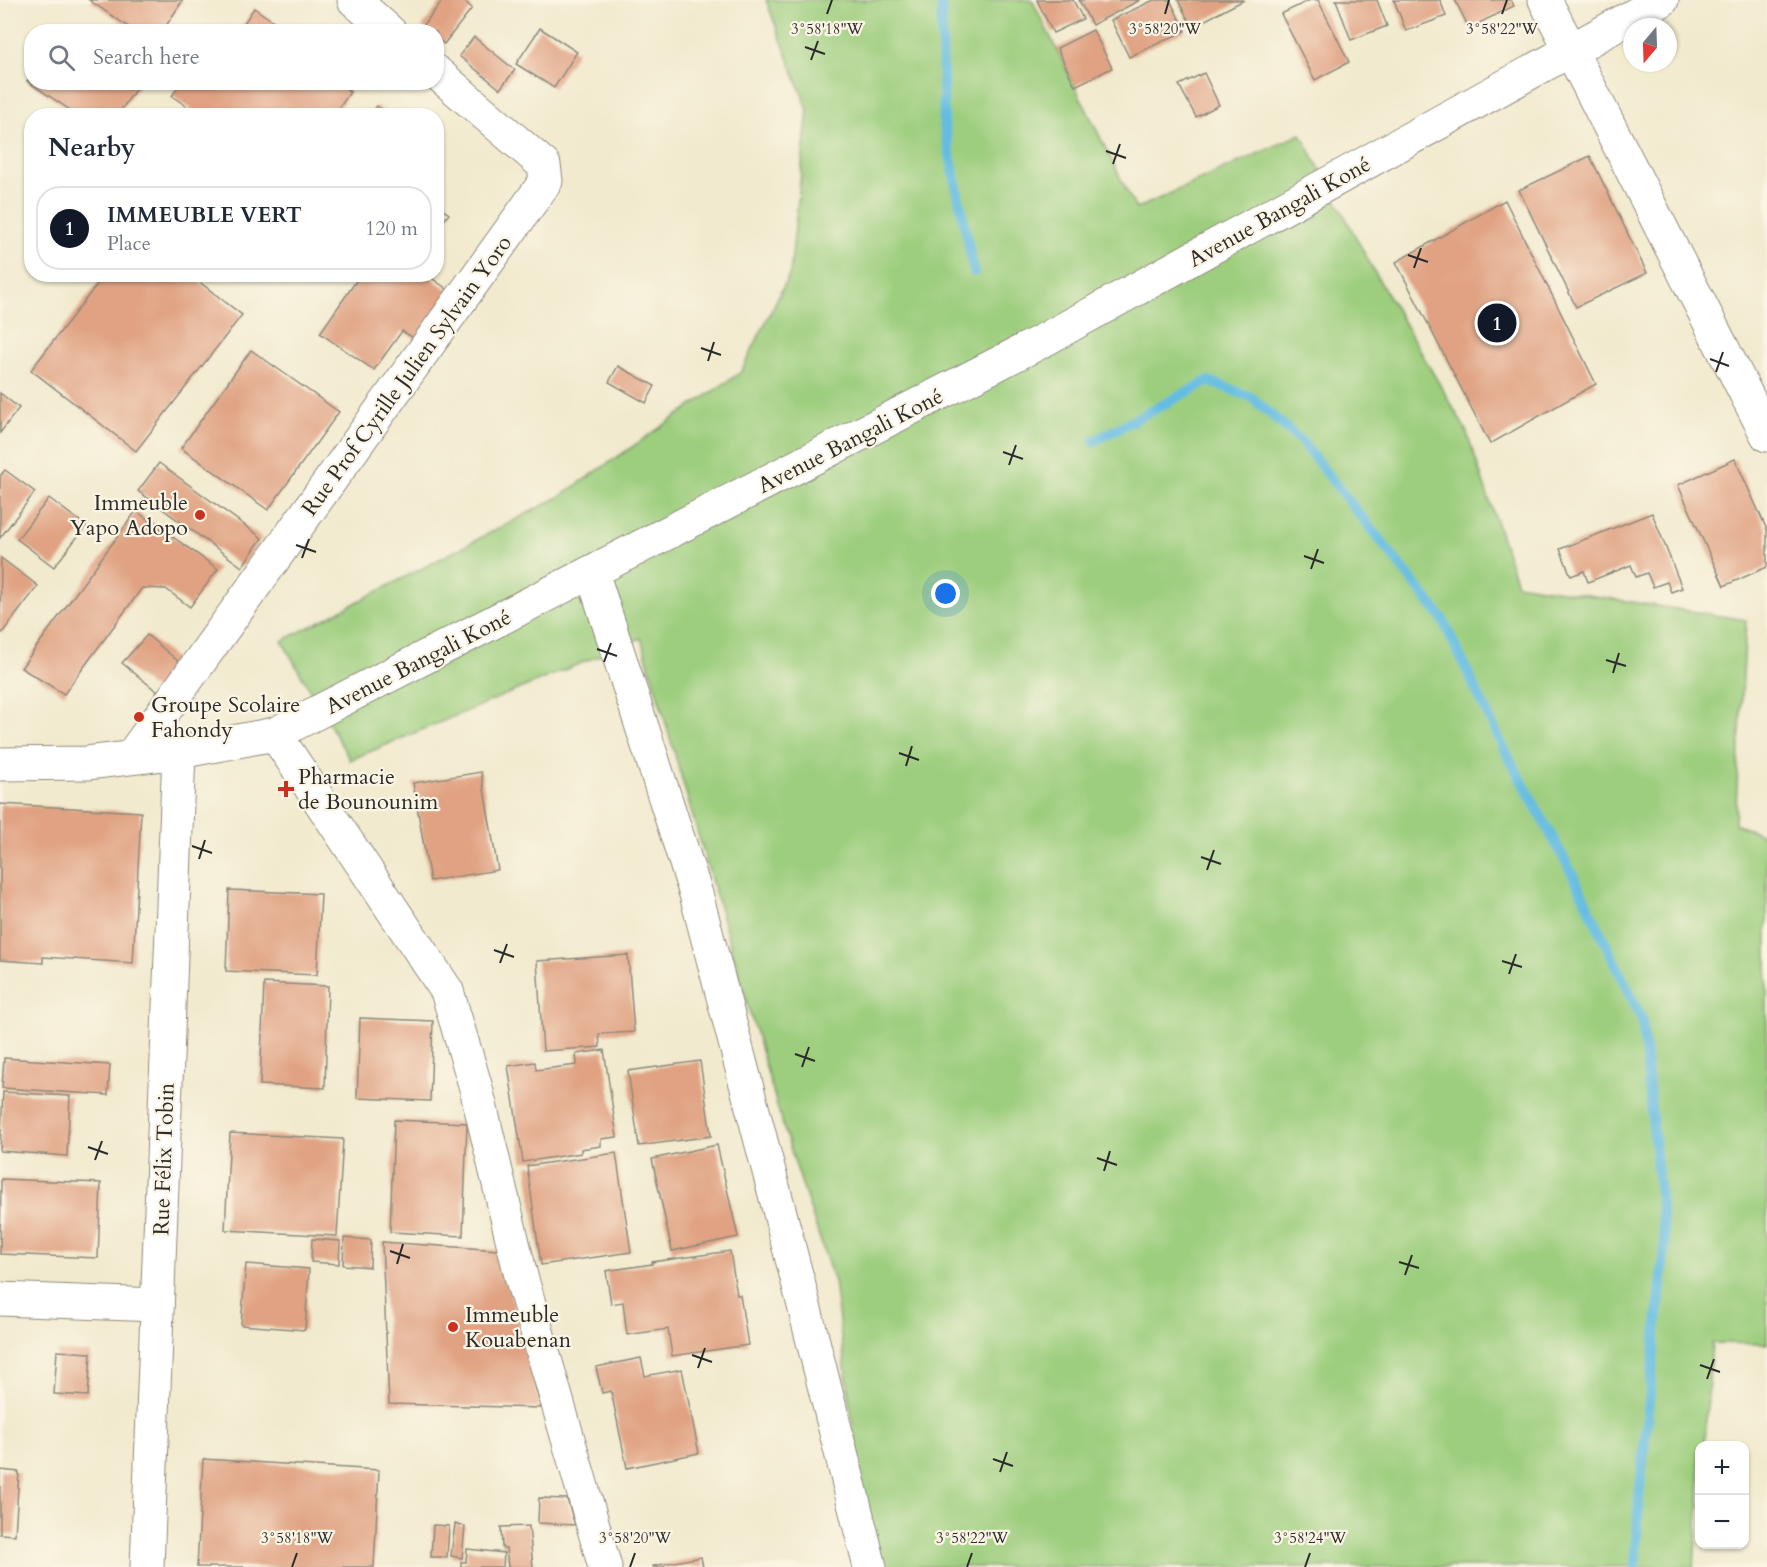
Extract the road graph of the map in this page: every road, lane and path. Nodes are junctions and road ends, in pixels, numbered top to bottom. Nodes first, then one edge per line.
1 (354, 0) edge
2 (1545, 0) edge
3 (1662, 0) edge
4 (381, 24) edge
5 (1571, 51) junction
6 (444, 79) edge
7 (1767, 435) edge
8 (592, 572) junction
9 (275, 734) junction
10 (179, 752) junction
11 (131, 757) junction
12 (0, 764) edge
13 (0, 1299) edge
14 (157, 1305) junction
15 (147, 1567) edge
16 (605, 1567) edge
17 (870, 1567) edge

1 - 4 street
2 - 5 street
3 - 5 street, Avenue Bangali Koné
5 - 7 street
5 - 8 street, Avenue Bangali Koné
6 - 11 street, Rue Prof Cyrille Julien Sylvain Yoro
8 - 9 street, Avenue Bangali Koné
8 - 17 street
9 - 10 street, Avenue Bangali Koné
9 - 16 street
10 - 11 street, Avenue Bangali Koné
10 - 14 street, Rue Félix Tobin
11 - 12 street, Avenue Bangali Koné
13 - 14 street
14 - 15 street, Rue Félix Tobin

